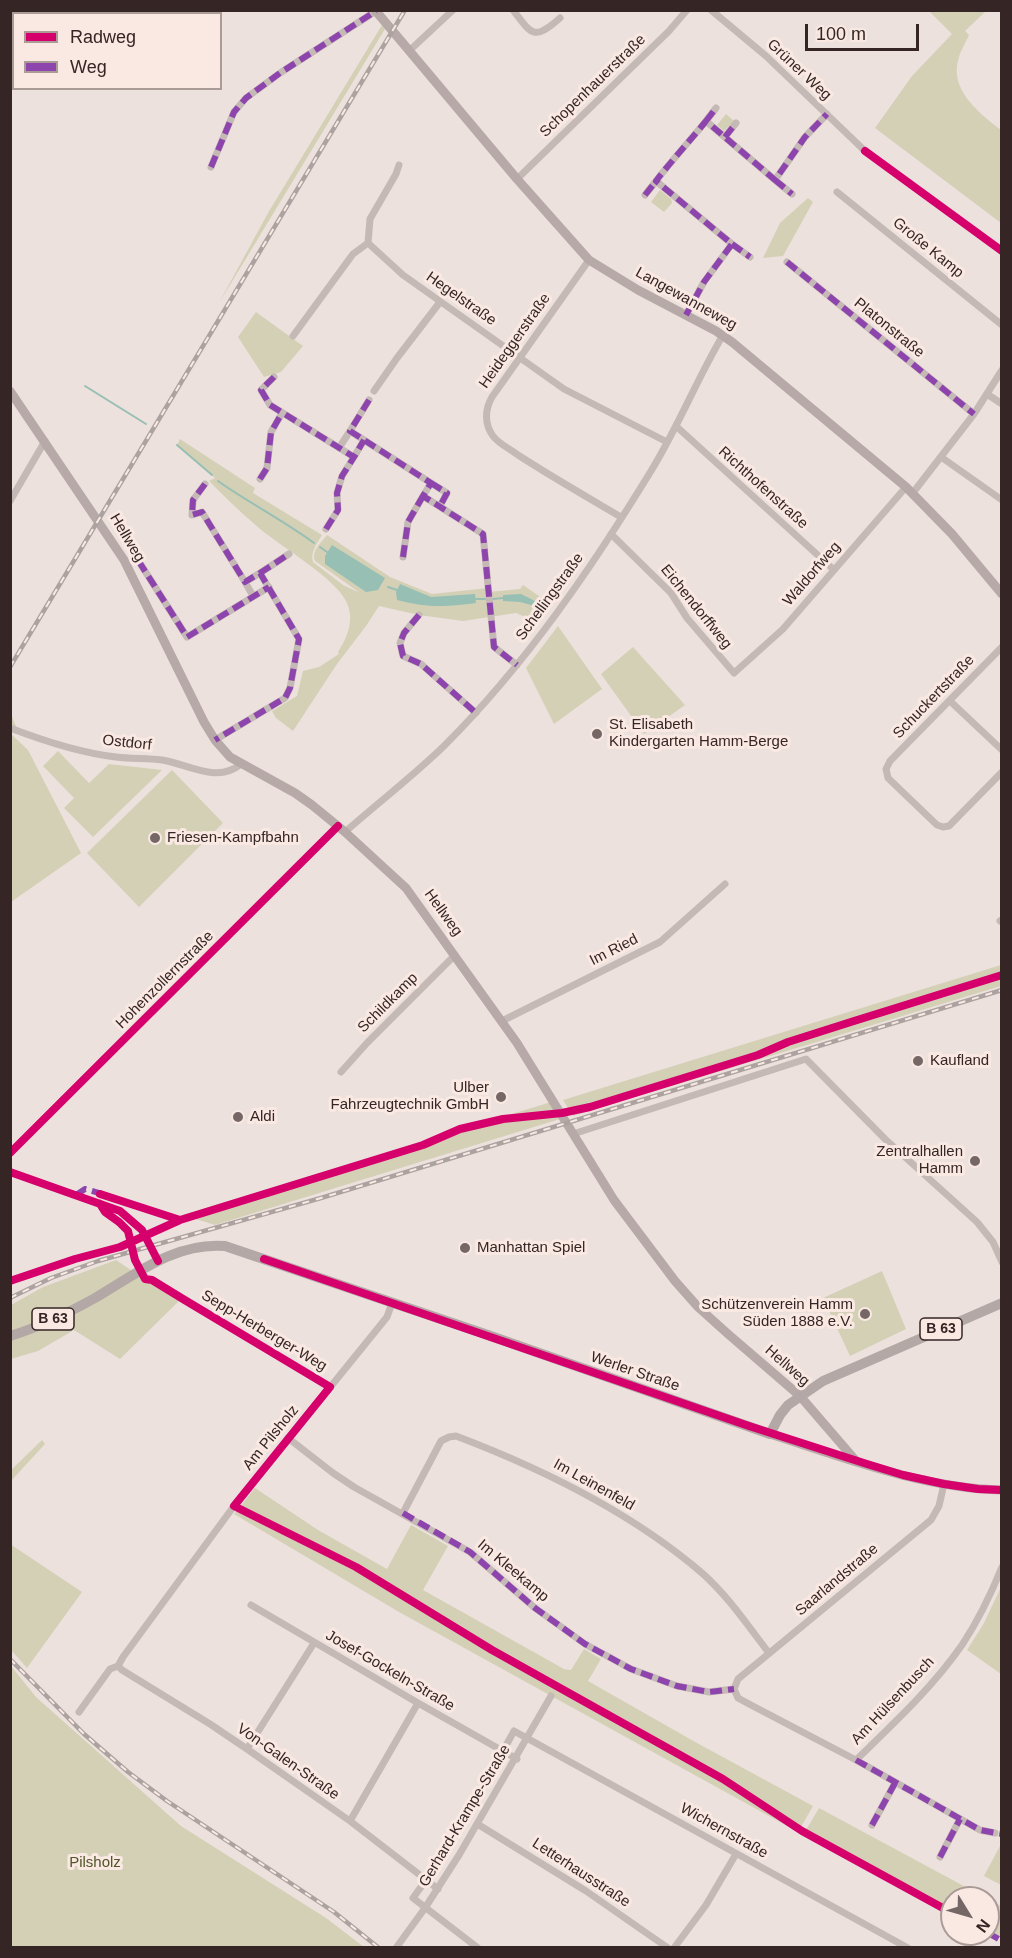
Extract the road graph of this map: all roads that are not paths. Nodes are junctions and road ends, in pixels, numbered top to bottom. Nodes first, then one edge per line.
1 (453, 10) edge
2 (513, 10) edge
3 (687, 10) edge
4 (711, 10) edge
5 (375, 11) edge
6 (560, 18) dead end
7 (409, 51) junction
8 (716, 108) dead end
9 (827, 114) junction
10 (706, 121) junction
11 (736, 123) dead end
12 (725, 137) junction
13 (865, 151) dead end
14 (399, 165) dead end
15 (211, 167) dead end
16 (516, 179) junction
17 (775, 180) junction
18 (656, 181) junction
19 (837, 192) dead end
20 (792, 194) dead end
21 (645, 195) dead end
22 (369, 243) junction
23 (732, 244) junction
24 (750, 257) dead end
25 (589, 260) junction
26 (786, 262) dead end
27 (440, 302) junction
28 (686, 315) junction
29 (1002, 325) edge
30 (723, 335) junction
31 (293, 336) dead end
32 (519, 357) junction
33 (1002, 370) edge
34 (274, 377) dead end
35 (10, 391) edge
36 (374, 391) dead end
37 (987, 394) junction
38 (369, 400) dead end
39 (1002, 404) edge
40 (282, 413) junction
41 (974, 414) junction
42 (675, 426) junction
43 (350, 431) junction
44 (364, 440) junction
45 (45, 441) junction
46 (667, 442) junction
47 (339, 448) junction
48 (354, 457) junction
49 (941, 457) junction
50 (260, 479) dead end
51 (431, 483) junction
52 (205, 484) dead end
53 (909, 491) junction
54 (423, 496) junction
55 (1002, 500) edge
56 (10, 501) edge
57 (440, 506) junction
58 (621, 516) junction
59 (326, 529) dead end
60 (610, 534) junction
61 (129, 546) dead end
62 (289, 554) dead end
63 (403, 557) dead end
64 (833, 569) junction
65 (260, 573) junction
66 (244, 582) junction
67 (269, 587) junction
68 (1002, 594) edge
69 (254, 596) junction
70 (419, 615) dead end
71 (1002, 647) edge
72 (517, 665) junction
73 (734, 674) joint
74 (950, 701) junction
75 (476, 713) junction
76 (10, 728) edge
77 (215, 740) junction
78 (1002, 750) edge
79 (240, 764) junction
80 (1002, 772) edge
81 (341, 829) junction
82 (724, 884) dead end
83 (455, 955) junction
84 (502, 1021) junction
85 (341, 1072) dead end
86 (573, 1134) junction
87 (10, 1153) edge
88 (10, 1172) edge
89 (158, 1261) junction
90 (1002, 1262) edge
91 (183, 1299) dead end
92 (392, 1303) junction
93 (1002, 1303) edge
94 (10, 1336) edge
95 (330, 1387) junction
96 (800, 1396) junction
97 (770, 1434) junction
98 (288, 1438) junction
99 (855, 1461) junction
100 (944, 1484) junction
101 (1002, 1490) edge
102 (403, 1513) junction
103 (1002, 1567) edge
104 (251, 1605) dead end
105 (314, 1643) junction
106 (769, 1653) junction
107 (118, 1665) junction
108 (734, 1689) junction
109 (551, 1696) dead end
110 (417, 1703) junction
111 (79, 1712) dead end
112 (527, 1738) junction
113 (247, 1749) junction
114 (503, 1751) junction
115 (517, 1759) junction
116 (856, 1760) junction
117 (895, 1783) junction
118 (960, 1819) junction
119 (350, 1821) junction
120 (478, 1824) junction
121 (872, 1826) dead end
122 (995, 1833) dead end
123 (736, 1854) junction
124 (939, 1857) dead end
125 (426, 1880) junction
126 (438, 1888) junction
127 (425, 1908) junction
128 (396, 1947) edge
129 (478, 1947) edge
130 (668, 1947) edge
131 (675, 1947) edge
132 (908, 1947) edge

1 - 7 street
2 - 6 street
3 - 16 street, Schopenhauerstraße
4 - 9 street, Grüner Weg
5 - 7 street, Langewanneweg
5 - 15 street, Langewanneweg
7 - 16 street, Langewanneweg
8 - 10 street
9 - 13 street, Grüner Weg
9 - 17 street
10 - 12 street
10 - 18 street
11 - 12 street
12 - 17 street
14 - 22 street
16 - 25 street, Langewanneweg
17 - 20 street
18 - 21 street
18 - 23 street
19 - 29 street, Große Kamp
22 - 27 street, Hegelstraße
22 - 31 street
23 - 24 street
23 - 28 street
25 - 28 street, Langewanneweg
25 - 32 street, Heideggerstraße
26 - 41 street, Platonstraße
27 - 32 street, Hegelstraße
27 - 36 street
28 - 30 street, Langewanneweg
30 - 42 street, Schellingstraße
30 - 53 street, Langewanneweg
32 - 46 street, Hegelstraße
32 - 58 street, Heideggerstraße
33 - 37 street, Waldorfweg
34 - 40 street
35 - 45 street, Hellweg
37 - 39 street
37 - 41 street, Waldorfweg
38 - 43 street
40 - 47 street
40 - 50 street
41 - 49 street, Waldorfweg
42 - 46 street, Schellingstraße
42 - 64 street, Richthofenstraße
43 - 44 street
43 - 47 street
44 - 48 street
44 - 51 street
45 - 56 street
45 - 77 street, Hellweg
46 - 58 street, Schellingstraße
47 - 48 street
48 - 59 street
49 - 53 street, Waldorfweg
49 - 55 street
51 - 54 street
51 - 57 street
52 - 66 street
53 - 64 street, Waldorfweg
53 - 68 street, Langewanneweg
54 - 57 street
54 - 63 street
57 - 72 street
58 - 60 street, Schellingstraße
60 - 72 street, Schellingstraße
60 - 73 street, Eichendorffweg
61 - 69 street
62 - 65 street
64 - 73 street, Waldorfweg
65 - 66 street
65 - 67 street
66 - 69 street
67 - 69 street
67 - 77 street
70 - 75 street
71 - 74 street, Schuckertstraße
72 - 75 street, Schellingstraße
74 - 78 street
74 - 80 street, Schuckertstraße
75 - 81 street, Schellingstraße
76 - 79 street, Ostdorf
77 - 79 street, Hellweg
79 - 81 street, Hellweg
81 - 83 street, Hellweg
81 - 87 street, Hohenzollernstraße
82 - 84 street, Im Ried
83 - 84 street, Hellweg
83 - 85 street, Schildkamp
84 - 86 street, Hellweg
86 - 90 street
86 - 96 street, Hellweg
88 - 89 street
89 - 92 main road, Werler Straße / B 63
89 - 94 main road, Werler Straße / B 63
91 - 95 street, Sepp-Herberger-Weg
92 - 95 street, Am Pilsholz
92 - 97 main road, Werler Straße / B 63
93 - 96 main road, B 63
95 - 98 street, Am Pilsholz
96 - 97 main road, B 63
96 - 99 street, Hellweg
97 - 99 street, Werler Straße
98 - 102 street, Im Kleekamp
98 - 107 street, Am Pilsholz
99 - 100 street, Werler Straße
100 - 101 street, Werler Straße
100 - 106 street, Saarlandstraße
102 - 106 street, Im Leinenfeld
102 - 108 street, Im Kleekamp
103 - 116 street, Am Hülsenbusch
104 - 105 street, Josef-Gockeln-Straße
105 - 110 street, Josef-Gockeln-Straße
105 - 113 street
106 - 108 street, Saarlandstraße
107 - 111 street, Am Pilsholz
107 - 113 street, Von-Galen-Straße
108 - 116 street, Am Hülsenbusch
109 - 112 street, Gerhard-Krampe-Straße
110 - 114 street, Josef-Gockeln-Straße
110 - 119 street
112 - 114 street, Gerhard-Krampe-Straße
112 - 115 street, Gerhard-Krampe-Straße
112 - 123 street, Wichernstraße
113 - 119 street, Von-Galen-Straße
114 - 115 street, Josef-Gockeln-Straße
115 - 120 street, Gerhard-Krampe-Straße
116 - 117 street
117 - 118 street
117 - 121 street
118 - 122 street
118 - 124 street
119 - 125 street, Von-Galen-Straße
120 - 126 street, Gerhard-Krampe-Straße
120 - 130 street, Letterhausstraße
123 - 131 street
123 - 132 street, Wichernstraße
125 - 126 street, Von-Galen-Straße
125 - 127 street, Gerhard-Krampe-Straße
126 - 127 street, Gerhard-Krampe-Straße
127 - 128 street, Gerhard-Krampe-Straße
127 - 129 street

